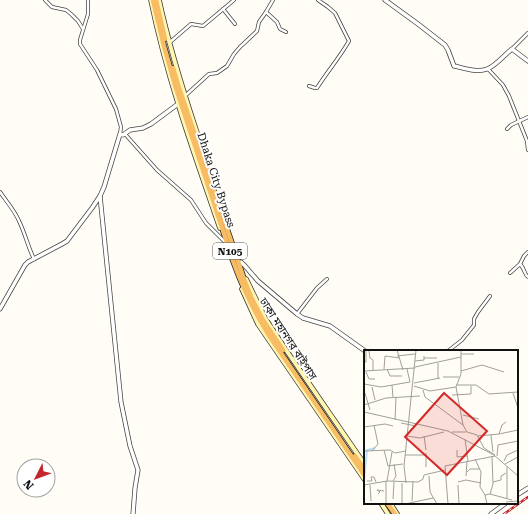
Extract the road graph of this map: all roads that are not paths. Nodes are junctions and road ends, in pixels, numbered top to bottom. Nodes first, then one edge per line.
1 (46, 0) edge
2 (88, 0) edge
3 (152, 0) edge
4 (158, 0) edge
5 (234, 0) edge
6 (273, 0) edge
7 (318, 0) edge
8 (385, 0) edge
9 (223, 9) junction
10 (266, 12) junction
11 (235, 24) dead end
12 (83, 29) junction
13 (286, 32) dead end
14 (528, 32) edge
15 (169, 44) junction
16 (512, 49) junction
17 (528, 61) edge
18 (488, 69) junction
19 (309, 86) dead end
20 (185, 97) junction
21 (178, 104) junction
22 (528, 117) edge
23 (519, 121) junction
24 (507, 129) dead end
25 (123, 134) junction
26 (528, 150) edge
27 (0, 192) edge
28 (100, 196) junction
29 (225, 242) junction
30 (528, 252) edge
31 (34, 259) junction
32 (241, 262) junction
33 (520, 264) junction
34 (510, 273) dead end
35 (528, 277) edge
36 (327, 279) dead end
37 (490, 296) dead end
38 (0, 308) edge
39 (297, 314) junction
40 (364, 350) edge
41 (449, 350) edge
42 (364, 464) edge
43 (364, 469) edge
44 (364, 475) edge
45 (364, 479) edge
46 (528, 488) edge
47 (518, 494) edge
48 (382, 504) edge
49 (385, 504) edge
50 (390, 504) edge
51 (505, 504) edge
52 (133, 514) edge
53 (390, 514) edge
54 (396, 514) edge
55 (491, 514) edge

1 - 12 street
2 - 12 street
3 - 21 main road
3 - 44 highway, Dhaka City Bypass / N105
4 - 15 main road
4 - 43 highway, ঢাকা মহানগর বাইপাস / N105
5 - 9 street
6 - 10 street
7 - 19 street
8 - 18 street
9 - 11 street
9 - 15 street
10 - 13 street
10 - 20 street
12 - 25 street
14 - 16 street
15 - 20 main road
16 - 17 street
16 - 18 street
18 - 23 street
20 - 32 main road
21 - 25 street
21 - 29 main road
22 - 23 street
23 - 24 street
23 - 26 street
25 - 28 street
25 - 29 street
27 - 31 street
28 - 31 street
28 - 52 street
29 - 45 main road
30 - 33 street
31 - 38 street
32 - 39 street
32 - 42 main road
33 - 34 street
33 - 35 street
36 - 39 street
37 - 41 street
39 - 40 street
46 - 47 street
48 - 53 main road
49 - 53 highway
50 - 54 highway
51 - 55 street

